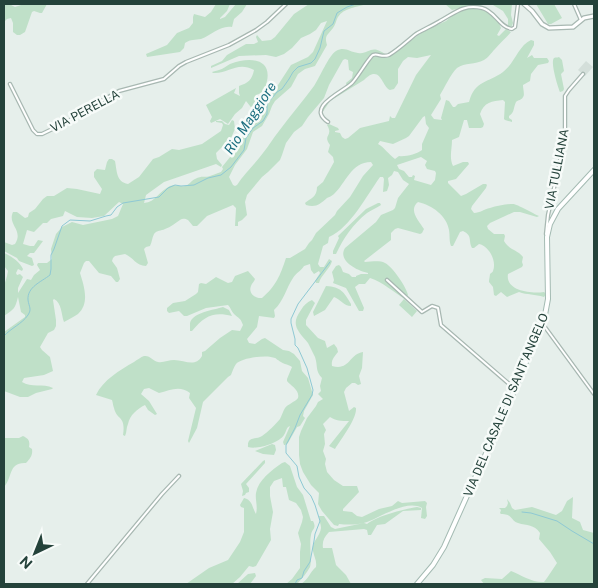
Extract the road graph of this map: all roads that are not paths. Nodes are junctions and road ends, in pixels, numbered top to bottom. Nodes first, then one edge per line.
1 (286, 4) edge
2 (518, 4) edge
3 (524, 4) edge
4 (574, 4) edge
5 (594, 16) edge
6 (581, 20) junction
7 (583, 74) dead end
8 (10, 84) dead end
9 (328, 122) dead end
10 (594, 170) edge
11 (547, 239) junction
12 (387, 280) dead end
13 (542, 323) junction
14 (515, 389) junction
15 (594, 394) edge
16 (179, 476) dead end
17 (87, 584) edge
18 (417, 584) edge

1 - 8 street, VIA PERELLA
2 - 9 street
3 - 6 street
4 - 6 street
5 - 6 street
7 - 11 street, VIA TULLIANA
10 - 11 main road, VIA DEL CASALE DI SANT'ANGELO
11 - 13 main road, VIA DEL CASALE DI SANT'ANGELO
12 - 14 street
13 - 14 main road, VIA DEL CASALE DI SANT'ANGELO
13 - 15 street
14 - 18 main road, VIA DEL CASALE DI SANT'ANGELO
16 - 17 street

